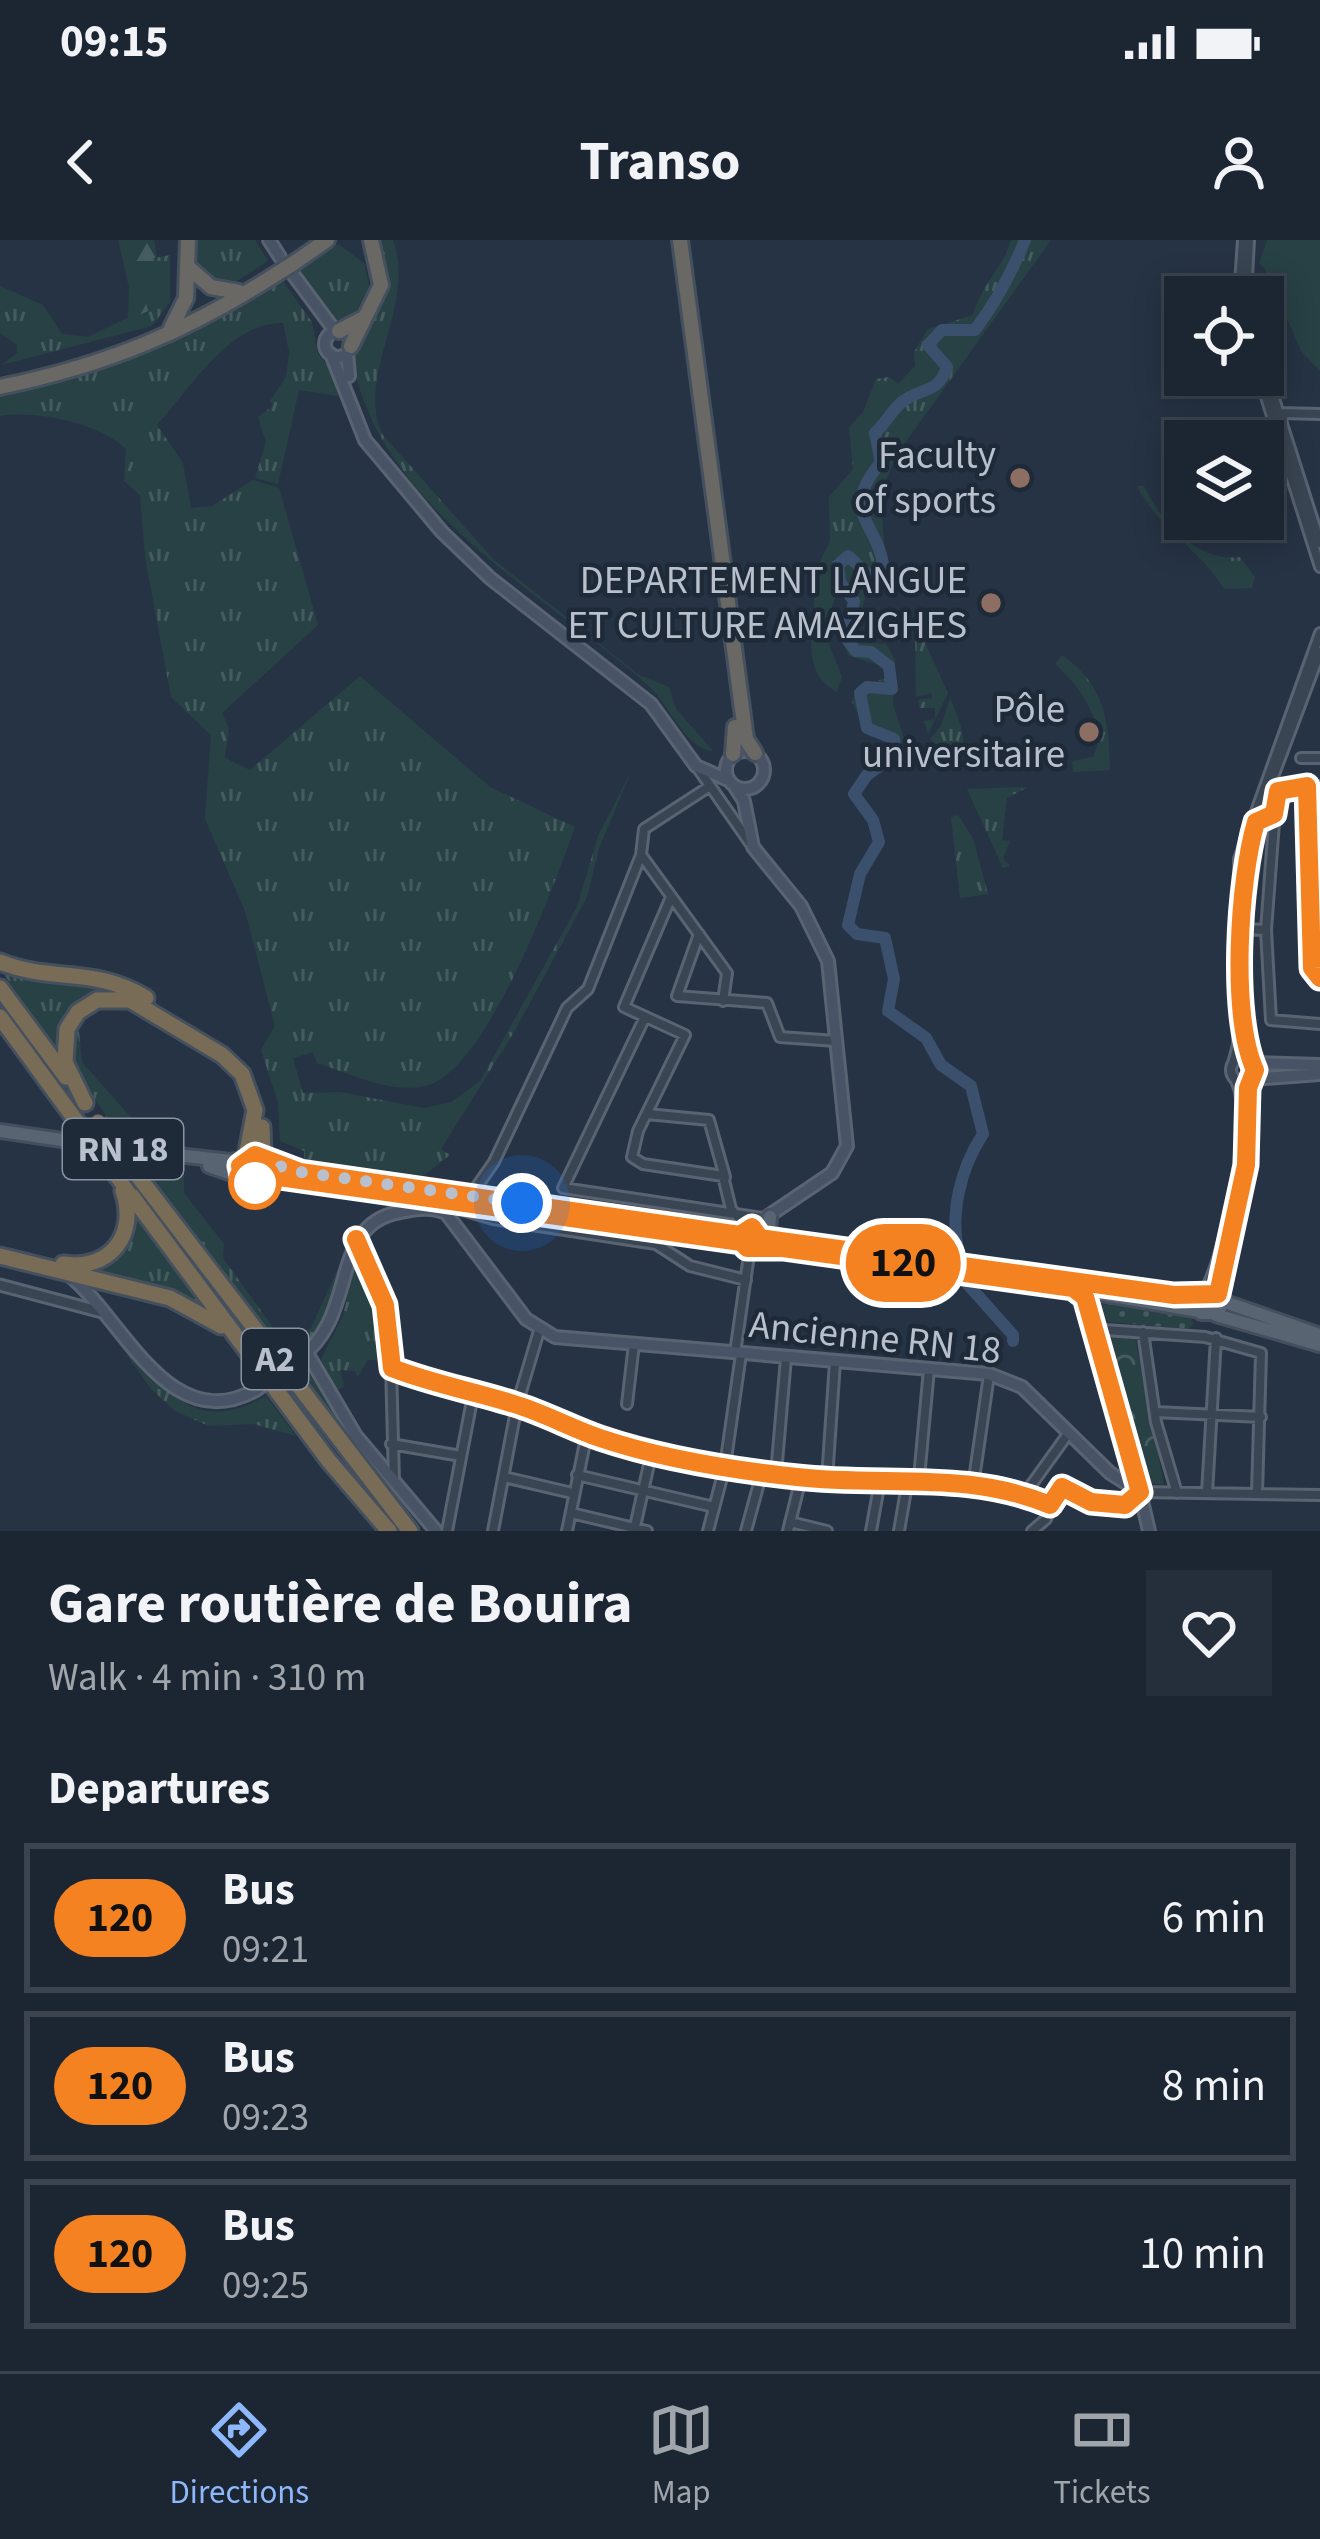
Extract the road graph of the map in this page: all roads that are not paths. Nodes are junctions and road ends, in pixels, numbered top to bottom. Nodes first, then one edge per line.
1 (188, 240) edge
2 (269, 240) edge
3 (313, 240) edge
4 (327, 240) edge
5 (358, 240) edge
6 (676, 240) edge
7 (1246, 240) edge
8 (374, 246) edge
9 (285, 265) junction
10 (187, 266) junction
11 (1243, 276) edge
12 (239, 292) junction
13 (362, 319) junction
14 (171, 328) junction
15 (333, 334) junction
16 (349, 349) junction
17 (332, 354) junction
18 (0, 383) edge
19 (1266, 396) edge
20 (1273, 396) edge
21 (1279, 413) junction
22 (1320, 414) edge
23 (1320, 543) edge
24 (1320, 567) edge
25 (1320, 633) edge
26 (1320, 652) edge
27 (754, 753) junction
28 (732, 756) junction
29 (1301, 758) dead end
30 (1320, 758) edge
31 (696, 766) junction
32 (762, 779) junction
33 (731, 783) junction
34 (710, 786) junction
35 (1307, 786) junction
36 (1320, 786) edge
37 (747, 811) junction
38 (1269, 816) junction
39 (753, 847) junction
40 (641, 855) junction
41 (1309, 868) junction
42 (1320, 868) edge
43 (671, 897) junction
44 (1242, 929) junction
45 (1266, 930) junction
46 (700, 934) junction
47 (0, 962) edge
48 (1320, 978) edge
49 (0, 988) edge
50 (724, 1001) junction
51 (645, 1016) junction
52 (0, 1017) edge
53 (1320, 1024) edge
54 (837, 1041) junction
55 (1252, 1062) junction
56 (1233, 1063) junction
57 (1320, 1070) edge
58 (1235, 1079) junction
59 (1250, 1080) junction
60 (85, 1103) junction
61 (646, 1114) junction
62 (0, 1134) edge
63 (255, 1159) junction
64 (114, 1172) junction
65 (725, 1177) junction
66 (243, 1178) junction
67 (264, 1179) junction
68 (474, 1198) junction
69 (443, 1211) junction
70 (753, 1232) junction
71 (356, 1239) junction
72 (808, 1244) junction
73 (0, 1252) edge
74 (746, 1280) junction
75 (0, 1285) edge
76 (1073, 1288) junction
77 (1097, 1292) junction
78 (90, 1294) junction
79 (1209, 1299) junction
80 (1089, 1308) junction
81 (1216, 1315) junction
82 (1093, 1323) junction
83 (539, 1331) junction
84 (1143, 1333) junction
85 (1205, 1333) junction
86 (1320, 1335) edge
87 (1216, 1338) junction
88 (242, 1343) junction
89 (634, 1345) junction
90 (1320, 1345) edge
91 (738, 1353) junction
92 (303, 1355) junction
93 (786, 1358) junction
94 (835, 1362) junction
95 (392, 1368) junction
96 (929, 1368) junction
97 (989, 1374) junction
98 (473, 1395) junction
99 (627, 1404) dead end
100 (517, 1405) junction
101 (1155, 1412) junction
102 (1212, 1414) junction
103 (1261, 1417) junction
104 (587, 1433) junction
105 (1068, 1434) junction
106 (391, 1444) junction
107 (652, 1451) junction
108 (461, 1456) junction
109 (725, 1466) junction
110 (762, 1472) junction
111 (776, 1474) junction
112 (577, 1475) junction
113 (504, 1477) junction
114 (800, 1478) junction
115 (920, 1478) junction
116 (908, 1479) junction
117 (827, 1480) junction
118 (880, 1481) junction
119 (394, 1482) junction
120 (973, 1486) junction
121 (644, 1489) junction
122 (1140, 1492) junction
123 (573, 1493) junction
124 (1177, 1493) junction
125 (1208, 1493) junction
126 (1257, 1494) junction
127 (1024, 1495) junction
128 (1320, 1496) edge
129 (1050, 1505) junction
130 (715, 1507) junction
131 (572, 1514) junction
132 (789, 1526) edge
133 (634, 1530) edge
134 (388, 1531) edge
135 (410, 1531) edge
136 (436, 1531) edge
137 (447, 1531) edge
138 (493, 1531) edge
139 (567, 1531) edge
140 (647, 1531) edge
141 (708, 1531) edge
142 (746, 1531) edge
143 (827, 1531) edge
144 (871, 1531) edge
145 (899, 1531) edge
146 (1032, 1531) edge
147 (1149, 1531) edge

1 - 10 highway
2 - 9 main road
3 - 9 highway
4 - 9 highway
5 - 8 highway
6 - 27 highway
6 - 28 highway
7 - 11 street
8 - 13 highway
9 - 12 highway
9 - 15 main road
9 - 18 highway
10 - 12 highway
10 - 14 highway
12 - 14 highway
13 - 15 highway
13 - 16 highway
14 - 18 highway
15 - 16 main road
15 - 17 main road
16 - 17 main road
16 - 28 main road
17 - 31 main road
19 - 24 street
20 - 21 street
21 - 22 street
21 - 23 street
25 - 56 street
26 - 38 street
27 - 28 main road
27 - 32 main road
28 - 33 main road
29 - 30 street
31 - 33 main road
31 - 34 street
32 - 33 main road
32 - 37 main road
33 - 37 main road
34 - 39 street
34 - 40 street
35 - 36 street
35 - 38 street
35 - 41 street
37 - 39 main road
38 - 44 street
38 - 45 street
39 - 54 main road
40 - 43 street
40 - 68 street
41 - 42 street
41 - 48 street
43 - 46 street
43 - 51 street
44 - 45 street
44 - 55 street
45 - 53 street
46 - 50 street
46 - 50 street
47 - 63 highway
49 - 60 highway, A2
50 - 54 street
51 - 61 street
51 - 70 street
52 - 64 highway, A2, bridge
54 - 70 main road
55 - 56 street
55 - 57 main road
55 - 59 street
56 - 58 street
57 - 59 main road
58 - 59 street
58 - 79 street
59 - 79 street
60 - 63 highway
60 - 135 highway, A2, bridge
61 - 65 street
61 - 65 street
62 - 63 main road, RN 18
62 - 66 main road, RN 18
63 - 66 main road
63 - 67 main road
63 - 68 main road, RN 18
64 - 73 highway
64 - 88 highway, A2
65 - 70 street
66 - 67 main road
67 - 68 main road, RN 18
68 - 69 main road
68 - 70 main road, RN 18
68 - 74 street
69 - 71 main road
69 - 83 main road
70 - 72 main road, RN 18
70 - 72 main road
70 - 74 street
70 - 76 main road, RN 18
71 - 92 main road
71 - 95 street
72 - 79 main road, RN 18
73 - 78 highway
74 - 91 street
75 - 78 street
76 - 77 main road, RN 18
76 - 80 street
77 - 79 main road, RN 18
77 - 80 street
78 - 88 highway
78 - 92 main road, bridge
79 - 81 main road
79 - 85 street
79 - 86 main road, RN 18
80 - 82 street
81 - 85 street
81 - 90 main road
82 - 84 street
82 - 122 street
83 - 89 main road, Ancienne RN 18
83 - 100 street
84 - 85 street
84 - 101 street
85 - 87 street
87 - 102 street
87 - 103 street
88 - 134 highway, A2
89 - 91 main road, Ancienne RN 18
89 - 99 street
91 - 93 main road, Ancienne RN 18
91 - 109 street
92 - 119 main road
93 - 94 main road, Ancienne RN 18
93 - 111 street
94 - 96 main road, Ancienne RN 18
94 - 117 street
95 - 98 street
95 - 106 street
96 - 97 main road, Ancienne RN 18
96 - 115 street
97 - 105 main road, Ancienne RN 18
97 - 120 street
98 - 100 street
98 - 108 street
100 - 104 street
100 - 113 street
101 - 102 street
101 - 124 street
102 - 103 street
102 - 125 street
103 - 126 street
104 - 107 street
104 - 112 street
105 - 122 main road, Ancienne RN 18
105 - 127 street
106 - 108 street
106 - 119 street
107 - 109 street
107 - 121 street
108 - 137 street
109 - 110 street
109 - 130 street
110 - 111 street
110 - 142 street
111 - 114 street
112 - 121 street
112 - 123 street
113 - 123 street
113 - 138 street
114 - 117 street
114 - 132 street
115 - 116 street
115 - 120 street
116 - 118 street
116 - 145 street
117 - 118 street
118 - 144 street
119 - 136 main road
120 - 127 street
121 - 130 street
121 - 133 street
122 - 124 street
122 - 129 street
122 - 147 main road
123 - 131 street
124 - 125 street
125 - 126 street
126 - 128 street
127 - 129 street
129 - 146 street
130 - 141 street
131 - 133 street
131 - 139 street
132 - 143 street
133 - 140 street

